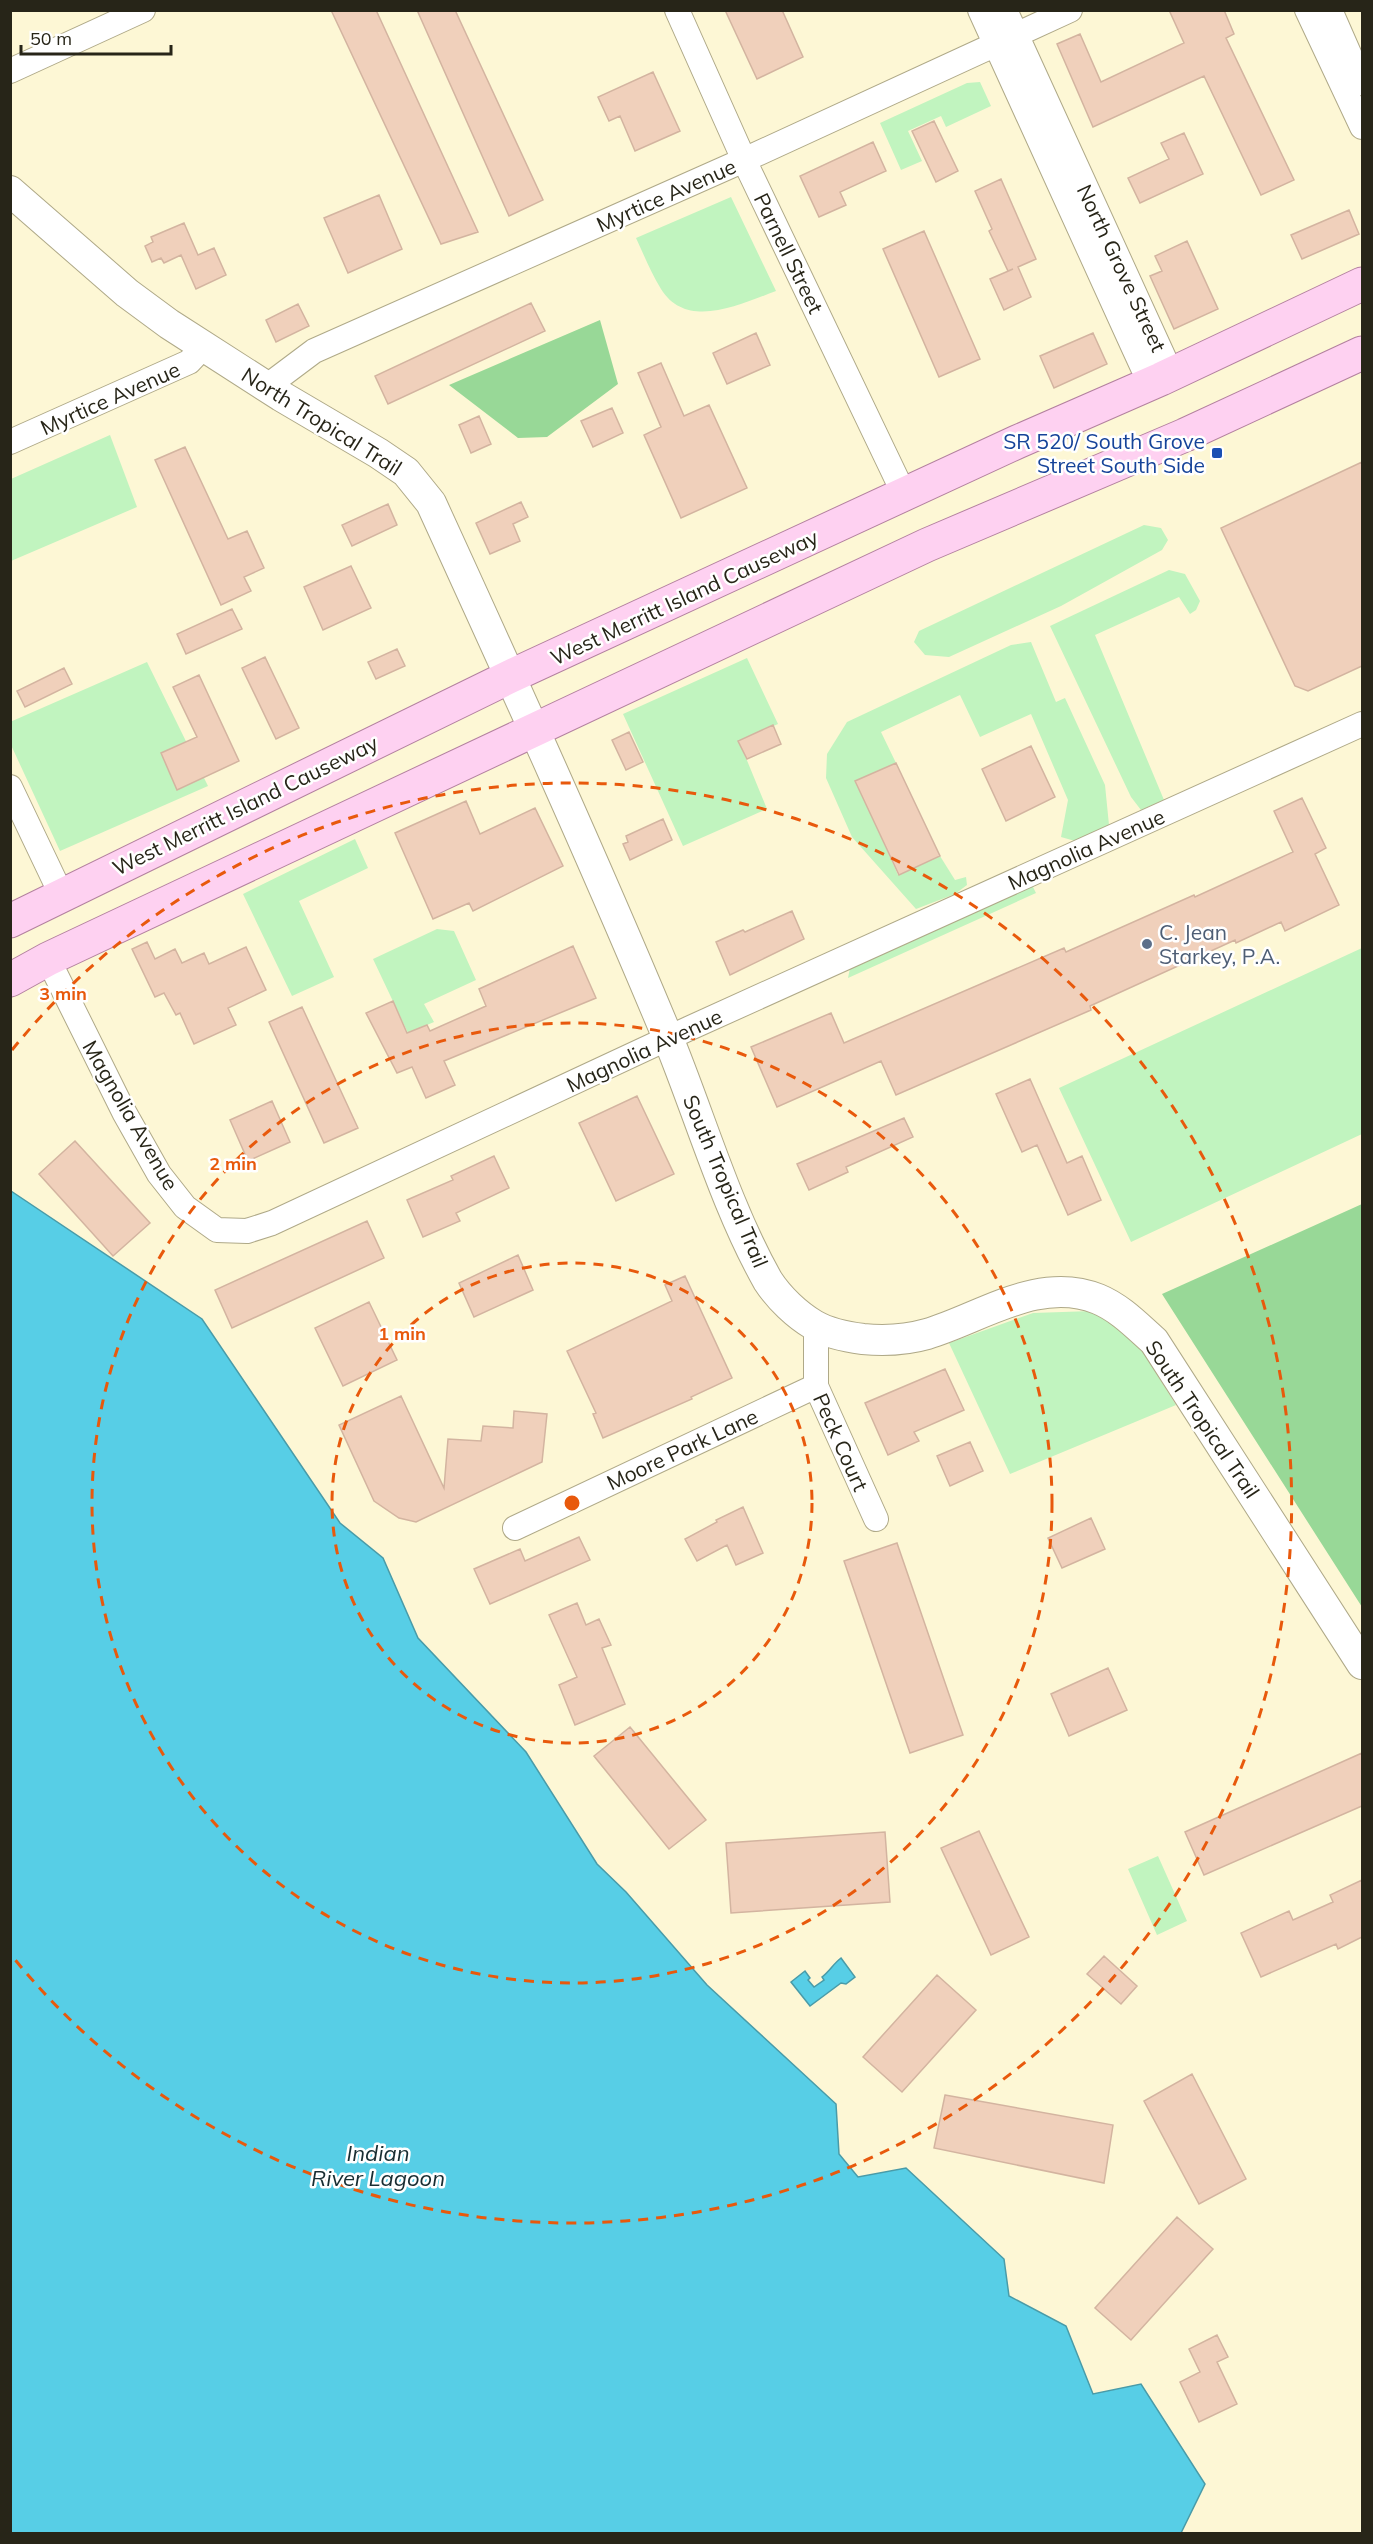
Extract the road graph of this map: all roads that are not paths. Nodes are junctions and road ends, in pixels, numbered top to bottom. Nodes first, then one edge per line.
1 (143, 10) edge
2 (677, 10) edge
3 (980, 10) edge
4 (1005, 10) edge
5 (1070, 10) edge
6 (1307, 10) edge
7 (1330, 10) edge
8 (1006, 40) junction
9 (10, 71) edge
10 (1362, 83) edge
11 (1362, 127) edge
12 (744, 160) junction
13 (10, 191) edge
14 (1362, 284) edge
15 (204, 346) junction
16 (1362, 353) edge
17 (1161, 379) junction
18 (266, 387) junction
19 (10, 442) edge
20 (904, 494) junction
21 (509, 677) junction
22 (1362, 724) edge
23 (535, 730) junction
24 (10, 787) edge
25 (61, 894) junction
26 (10, 921) edge
27 (48, 959) junction
28 (10, 980) edge
29 (668, 1038) junction
30 (816, 1326) junction
31 (816, 1386) junction
32 (876, 1519) dead end
33 (516, 1528) dead end
34 (1362, 1664) edge

1 - 9 street
2 - 12 street, Parnell Street
3 - 8 street, North Grove Street
4 - 8 street, North Grove Street
5 - 8 street, Myrtice Avenue
6 - 11 street
7 - 10 street
8 - 12 street, Myrtice Avenue
8 - 17 street, North Grove Street
12 - 18 street, Myrtice Avenue
12 - 20 street, Parnell Street
13 - 15 street, North Tropical Trail
14 - 17 main road, West Merritt Island Causeway
15 - 18 street, North Tropical Trail
15 - 19 street, Myrtice Avenue
16 - 23 main road
17 - 20 main road, West Merritt Island Causeway
18 - 21 street, North Tropical Trail
20 - 21 main road, West Merritt Island Causeway
21 - 23 street, North Tropical Trail
21 - 25 main road, West Merritt Island Causeway
22 - 29 street, Magnolia Avenue
23 - 27 main road
23 - 29 street, South Tropical Trail
24 - 25 street
25 - 26 main road, West Merritt Island Causeway
27 - 28 main road
27 - 29 street, Magnolia Avenue
29 - 30 street, South Tropical Trail
30 - 31 street, Peck Court
30 - 34 street, South Tropical Trail
31 - 32 street, Peck Court
31 - 33 street, Moore Park Lane

